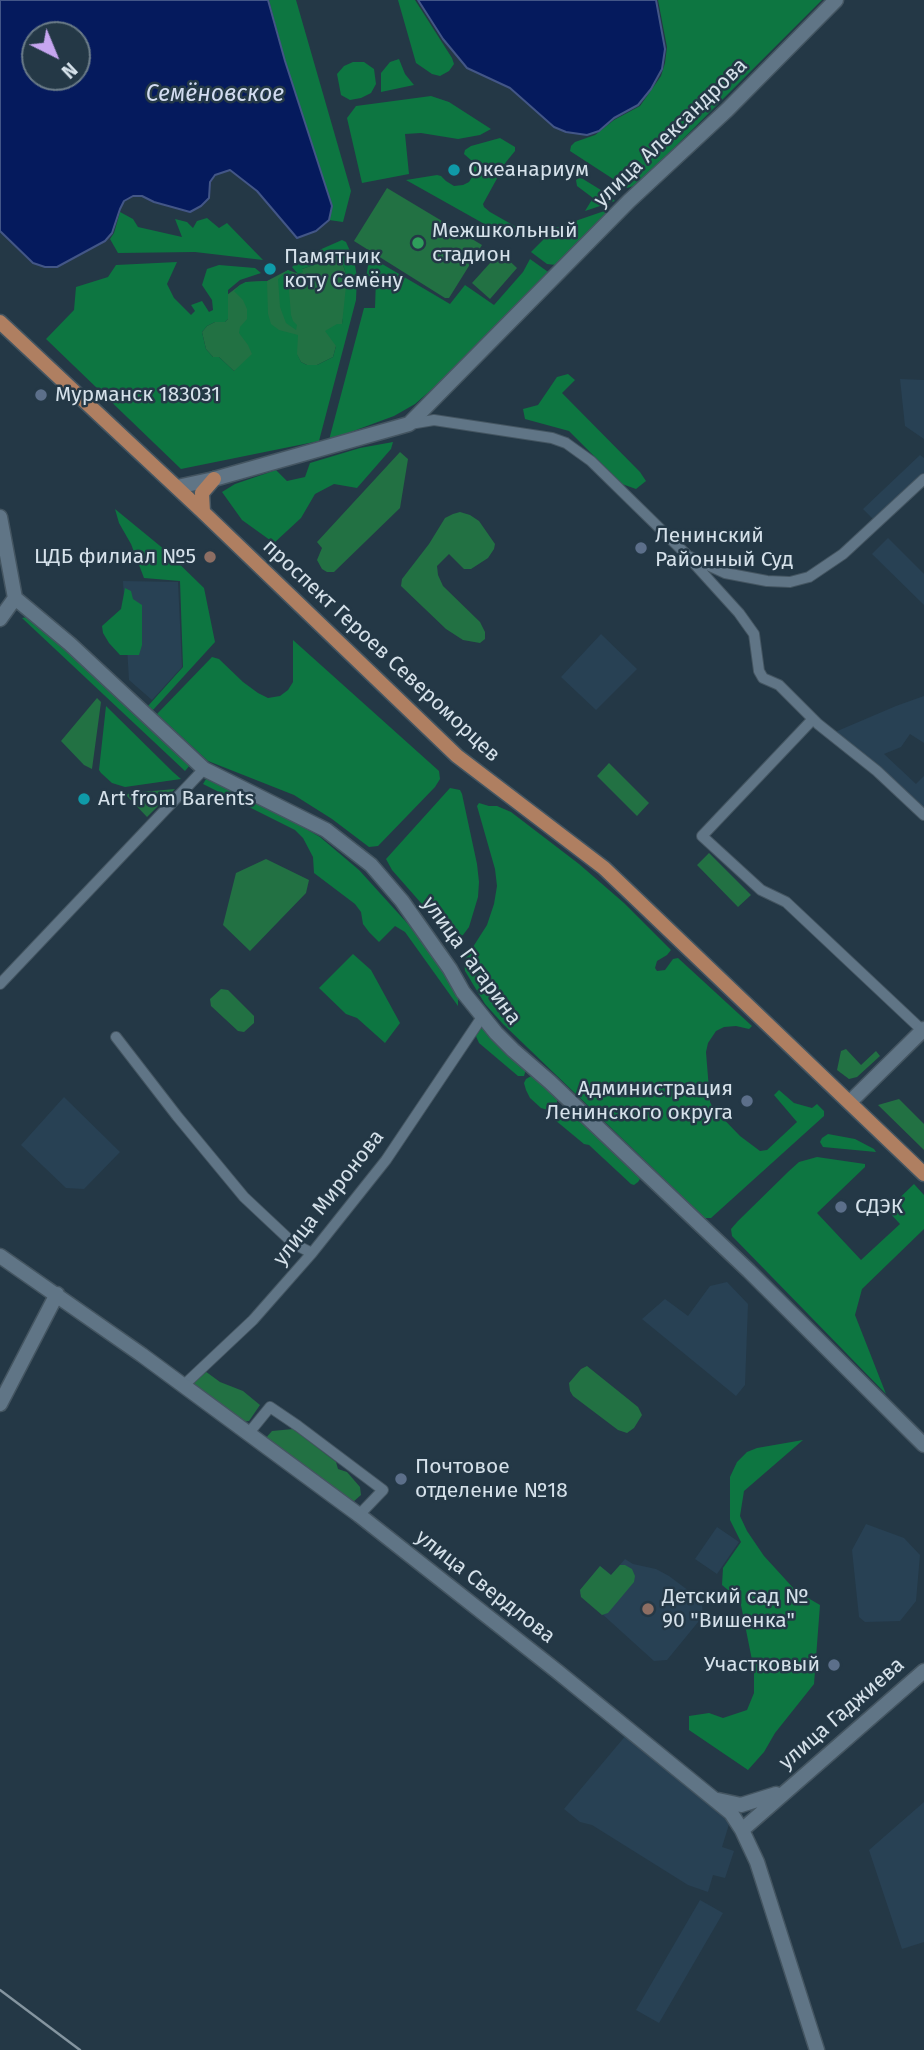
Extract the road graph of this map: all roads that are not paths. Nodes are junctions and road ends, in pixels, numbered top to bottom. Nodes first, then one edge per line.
1 (835, 0) edge
2 (0, 322) edge
3 (409, 424) junction
4 (214, 479) junction
5 (924, 479) edge
6 (177, 487) junction
7 (203, 512) junction
8 (0, 517) edge
9 (688, 556) junction
10 (15, 598) junction
11 (0, 619) edge
12 (813, 719) junction
13 (204, 769) junction
14 (924, 814) edge
15 (0, 985) edge
16 (482, 1017) junction
17 (923, 1030) edge
18 (116, 1037) dead end
19 (850, 1102) junction
20 (924, 1174) edge
21 (312, 1253) junction
22 (0, 1256) edge
23 (57, 1294) junction
24 (184, 1385) junction
25 (0, 1404) edge
26 (248, 1434) junction
27 (924, 1445) edge
28 (359, 1515) junction
29 (924, 1671) edge
30 (787, 1790) junction
31 (715, 1799) junction
32 (742, 1830) junction
33 (817, 2050) edge

1 - 3 street, улица Александрова
2 - 6 main road, проспект Героев Североморцев
3 - 4 street, улица Александрова
3 - 9 street
4 - 6 street, улица Александрова
4 - 7 main road
5 - 9 street
6 - 7 main road, проспект Героев Североморцев
7 - 19 main road, проспект Героев Североморцев
8 - 10 street
9 - 12 street
10 - 11 street
10 - 13 street, улица Гагарина
12 - 14 street
12 - 17 street
13 - 15 street
13 - 16 street, улица Гагарина
16 - 21 street, улица Миронова
16 - 27 street, улица Гагарина
17 - 19 street
18 - 21 street
19 - 20 main road, проспект Героев Североморцев
21 - 24 street, улица Миронова
22 - 23 street, улица Свердлова
23 - 24 street, улица Свердлова
23 - 25 street
24 - 26 street, улица Свердлова
26 - 28 street, улица Свердлова
26 - 28 street
28 - 31 street, улица Свердлова
29 - 30 street, улица Гаджиева
30 - 31 street, улица Гаджиева
30 - 32 street, улица Гаджиева
31 - 32 street, улица Свердлова
32 - 33 street, улица Свердлова

